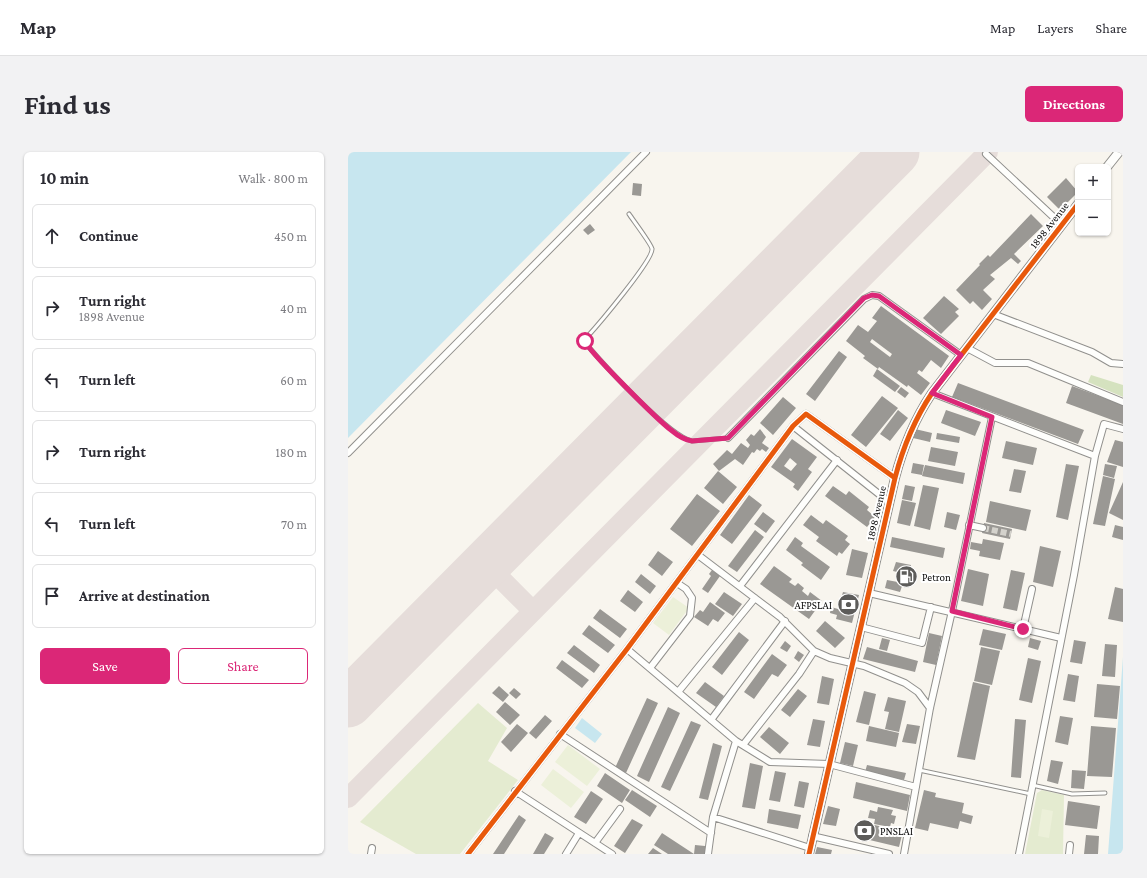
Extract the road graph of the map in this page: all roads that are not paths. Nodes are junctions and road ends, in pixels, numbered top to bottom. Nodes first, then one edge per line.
1 (646, 152) edge
2 (1119, 152) edge
3 (986, 154) dead end
4 (1109, 164) edge
5 (1075, 208) edge
6 (629, 214) dead end
7 (1062, 225) junction
8 (993, 314) junction
9 (967, 348) junction
10 (961, 355) junction
11 (1123, 364) edge
12 (932, 393) junction
13 (1123, 402) edge
14 (992, 417) junction
15 (793, 426) junction
16 (1123, 429) edge
17 (728, 438) joint
18 (348, 453) edge
19 (1095, 456) junction
20 (837, 460) junction
21 (894, 478) junction
22 (889, 502) junction
23 (969, 525) junction
24 (983, 528) tunnel mouth
25 (698, 555) junction
26 (677, 583) junction
27 (740, 586) junction
28 (1032, 589) dead end
29 (869, 593) junction
30 (755, 598) junction
31 (930, 607) junction
32 (952, 611) junction
33 (784, 622) junction
34 (861, 627) junction
35 (1023, 629) junction
36 (1061, 638) junction
37 (627, 649) junction
38 (814, 651) junction
39 (853, 663) junction
40 (650, 668) junction
41 (678, 692) junction
42 (930, 708) junction
43 (711, 720) junction
44 (560, 734) junction
45 (736, 741) junction
46 (743, 745) junction
47 (830, 764) junction
48 (919, 770) junction
49 (1032, 785) junction
50 (916, 787) junction
51 (515, 791) junction
52 (1105, 793) dead end
53 (1031, 794) junction
54 (620, 809) dead end
55 (713, 817) junction
56 (579, 833) junction
57 (711, 833) junction
58 (812, 836) junction
59 (595, 843) junction
60 (1070, 845) dead end
61 (809, 851) edge
62 (468, 854) edge
63 (566, 854) edge
64 (612, 854) edge
65 (708, 854) edge
66 (888, 854) edge
67 (904, 854) edge
68 (1019, 854) edge
69 (1069, 854) edge

1 - 18 street
2 - 4 street
3 - 7 street
5 - 7 street, 1898 Avenue
6 - 17 lane
7 - 8 street, 1898 Avenue
8 - 9 street, 1898 Avenue
8 - 11 street
9 - 10 street, 1898 Avenue
9 - 13 street
10 - 12 street, 1898 Avenue
10 - 17 street
12 - 14 street
12 - 21 street, 1898 Avenue
14 - 19 street
14 - 23 street
15 - 20 street
15 - 21 street
15 - 25 street
16 - 19 street
19 - 36 street
20 - 22 street
20 - 27 street
21 - 22 street, 1898 Avenue
22 - 29 street, 1898 Avenue
23 - 24 street
23 - 32 street
25 - 26 street
25 - 27 street
26 - 37 street
26 - 40 street
27 - 30 street
28 - 35 street
29 - 31 street
29 - 34 street, 1898 Avenue
30 - 33 street
30 - 41 street
31 - 32 street
31 - 34 street
32 - 35 street
32 - 42 street
33 - 38 street
33 - 43 street
34 - 39 street, 1898 Avenue
35 - 36 street
36 - 49 street
37 - 40 street
37 - 44 street
38 - 39 street
38 - 46 street
39 - 42 street
39 - 47 street, 1898 Avenue
40 - 41 street
41 - 43 street
42 - 48 street
43 - 45 street
44 - 51 street
44 - 57 street
45 - 46 street
45 - 55 street
46 - 47 street
47 - 50 street
47 - 58 street, 1898 Avenue
48 - 50 street
48 - 53 lane
49 - 52 lane
49 - 53 street
50 - 67 street
51 - 56 street
51 - 62 street
53 - 68 street
54 - 59 street
55 - 57 street
55 - 61 street
56 - 59 street
56 - 63 street
57 - 65 street
58 - 61 street, 1898 Avenue
58 - 66 street
59 - 64 street
60 - 69 street

